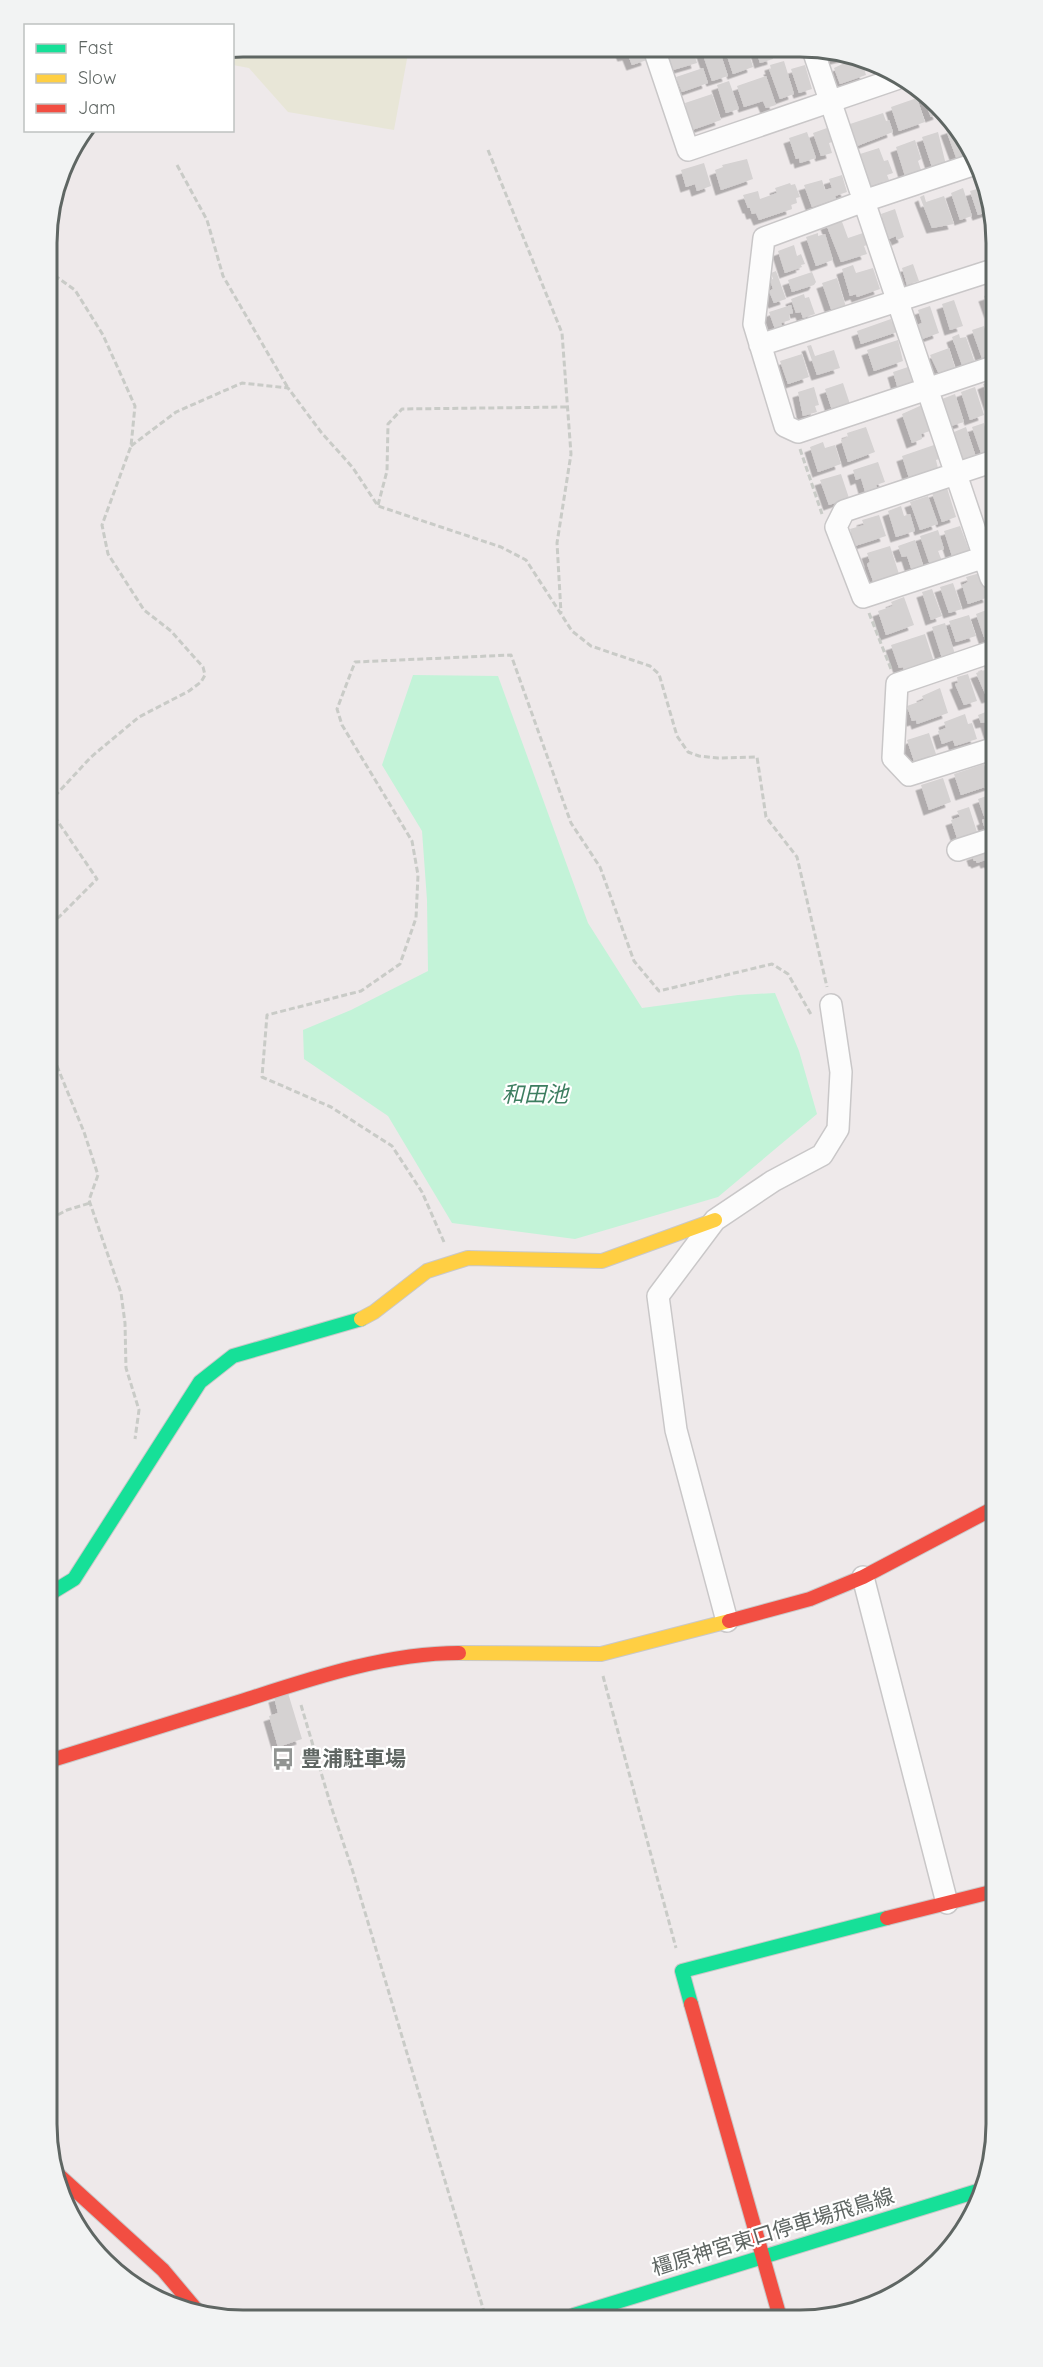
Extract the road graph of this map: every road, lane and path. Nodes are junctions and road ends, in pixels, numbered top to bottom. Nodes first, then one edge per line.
1 (657, 57) edge
2 (816, 58) edge
3 (891, 81) edge
4 (831, 101) junction
5 (488, 150) dead end
6 (177, 165) dead end
7 (969, 166) edge
8 (864, 201) junction
9 (986, 272) edge
10 (57, 277) edge
11 (898, 301) junction
12 (760, 345) junction
13 (986, 369) edge
14 (288, 388) junction
15 (928, 389) junction
16 (567, 407) junction
17 (798, 432) junction
18 (131, 446) junction
19 (986, 464) edge
20 (955, 474) junction
21 (378, 506) junction
22 (836, 526) junction
23 (986, 554) edge
24 (986, 557) edge
25 (862, 597) junction
26 (561, 614) junction
27 (986, 654) edge
28 (897, 684) junction
29 (986, 751) edge
30 (57, 794) edge
31 (57, 820) edge
32 (986, 841) edge
33 (958, 850) dead end
34 (57, 918) edge
35 (831, 1005) joint
36 (814, 1021) dead end
37 (57, 1066) edge
38 (90, 1203) junction
39 (57, 1215) edge
40 (715, 1220) junction
41 (453, 1263) junction
42 (134, 1443) dead end
43 (986, 1513) edge
44 (863, 1577) junction
45 (57, 1589) edge
46 (727, 1622) junction
47 (601, 1654) junction
48 (291, 1685) junction
49 (57, 1758) edge
50 (986, 1893) edge
51 (947, 1903) junction
52 (682, 1971) junction
53 (67, 2182) edge
54 (973, 2192) edge
55 (763, 2257) junction
56 (190, 2302) edge
57 (484, 2310) edge
58 (590, 2310) edge
59 (778, 2310) edge

1 - 4 street
2 - 4 street
3 - 4 street
4 - 8 street
5 - 16 path
6 - 14 path
7 - 8 street
8 - 11 street
8 - 12 street
9 - 11 street
10 - 18 path
11 - 12 street
11 - 15 street
12 - 17 street
13 - 15 street
14 - 18 path
14 - 21 path
15 - 17 street
15 - 20 street
16 - 21 path
16 - 26 path
17 - 22 path
18 - 30 path
19 - 20 street
20 - 22 street
20 - 23 street
21 - 26 path
22 - 25 street
24 - 25 street
25 - 28 path
26 - 35 path
27 - 28 street
28 - 29 street
31 - 34 path
32 - 33 street
35 - 40 street
36 - 41 path
37 - 38 path
38 - 39 path
38 - 42 path
40 - 41 street
40 - 46 street
41 - 45 street
43 - 44 street
44 - 46 street
44 - 51 street
46 - 47 street
47 - 48 street
47 - 52 path
48 - 49 street
48 - 57 path
50 - 51 street
51 - 52 street
52 - 55 street
53 - 56 street
54 - 55 street, 橿原神宮東口停車場飛鳥線
55 - 58 street, 橿原神宮東口停車場飛鳥線
55 - 59 street

